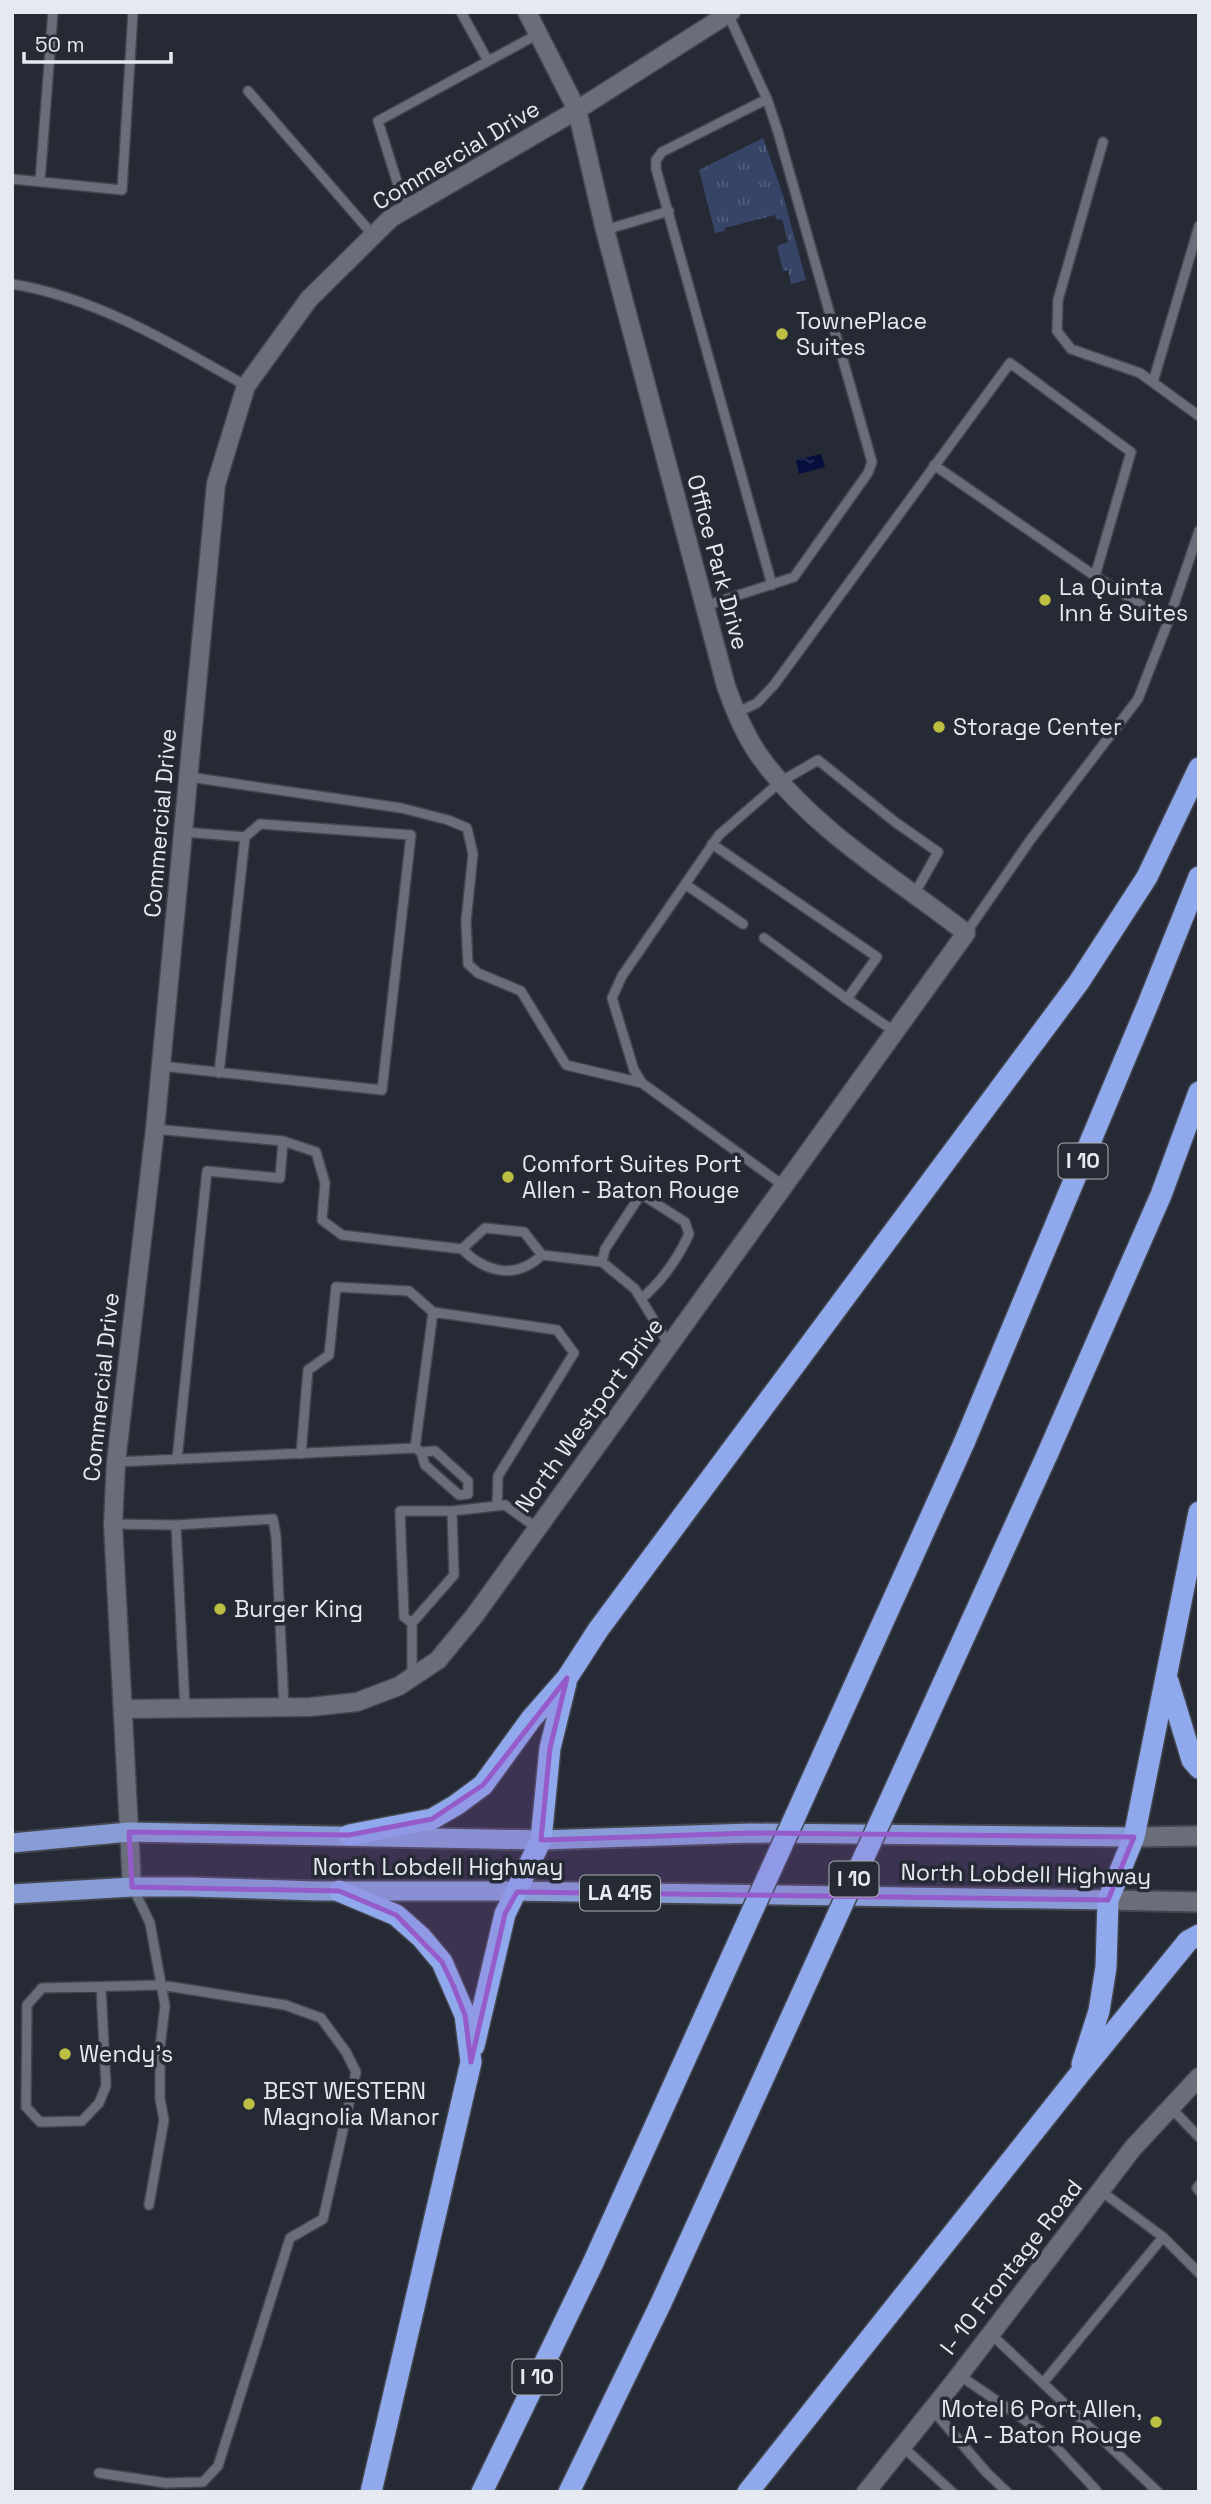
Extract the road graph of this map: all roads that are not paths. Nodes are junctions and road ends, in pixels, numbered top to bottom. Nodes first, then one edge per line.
1 (53, 12) edge
2 (133, 12) edge
3 (461, 12) edge
4 (527, 12) edge
5 (729, 13) edge
6 (538, 34) junction
7 (488, 61) junction
8 (248, 91) dead end
9 (767, 99) junction
10 (577, 110) junction
11 (1103, 142) dead end
12 (12, 179) edge
13 (40, 181) junction
14 (411, 206) junction
15 (669, 211) junction
16 (1199, 226) edge
17 (605, 230) junction
18 (373, 235) junction
19 (12, 284) edge
20 (1153, 382) junction
21 (246, 386) junction
22 (1199, 416) edge
23 (934, 465) junction
24 (1199, 531) edge
25 (1095, 576) junction
26 (772, 585) junction
27 (705, 606) junction
28 (1168, 622) junction
29 (736, 713) junction
30 (1199, 768) edge
31 (189, 777) junction
32 (780, 782) junction
33 (184, 832) junction
34 (245, 837) junction
35 (712, 844) junction
36 (1199, 877) edge
37 (685, 884) junction
38 (915, 893) junction
39 (743, 923) dead end
40 (966, 933) junction
41 (764, 938) dead end
42 (847, 999) junction
43 (895, 1032) junction
44 (161, 1066) junction
45 (219, 1073) junction
46 (642, 1083) junction
47 (1199, 1091) edge
48 (155, 1129) junction
49 (283, 1141) junction
50 (784, 1186) junction
51 (462, 1249) junction
52 (542, 1255) junction
53 (602, 1262) junction
54 (641, 1299) junction
55 (433, 1312) junction
56 (669, 1345) junction
57 (418, 1450) junction
58 (301, 1454) junction
59 (177, 1459) junction
60 (116, 1462) junction
61 (468, 1494) junction
62 (497, 1506) junction
63 (480, 1508) junction
64 (452, 1511) junction
65 (1199, 1512) edge
66 (113, 1524) junction
67 (176, 1525) junction
68 (537, 1528) junction
69 (412, 1623) junction
70 (412, 1678) junction
71 (567, 1678) junction
72 (1167, 1678) junction
73 (284, 1707) junction
74 (185, 1708) junction
75 (124, 1709) junction
76 (1199, 1768) edge
77 (129, 1832) junction
78 (349, 1835) junction
79 (1199, 1836) edge
80 (1134, 1837) junction
81 (541, 1840) junction
82 (12, 1843) edge
83 (132, 1886) junction
84 (339, 1891) junction
85 (517, 1892) junction
86 (12, 1894) edge
87 (1108, 1900) junction
88 (1199, 1902) edge
89 (1199, 1935) edge
90 (161, 1985) junction
91 (101, 1987) junction
92 (471, 2062) junction
93 (1078, 2076) junction
94 (1199, 2077) edge
95 (1170, 2107) junction
96 (1199, 2137) edge
97 (1199, 2185) edge
98 (1101, 2191) junction
99 (1199, 2191) edge
100 (149, 2205) dead end
101 (1163, 2237) junction
102 (1199, 2273) edge
103 (990, 2334) junction
104 (959, 2375) junction
105 (1043, 2384) junction
106 (932, 2409) junction
107 (902, 2446) junction
108 (99, 2473) dead end
109 (371, 2492) edge
110 (482, 2492) edge
111 (569, 2492) edge
112 (748, 2492) edge
113 (866, 2492) edge
114 (952, 2492) edge
115 (1007, 2492) edge
116 (1094, 2492) edge
117 (1157, 2492) edge

1 - 13 lane
2 - 13 lane
3 - 7 lane
4 - 6 street, Office Park Drive
5 - 9 lane
5 - 10 street, Commercial Drive
6 - 7 lane
6 - 10 street, Office Park Drive
7 - 14 lane
8 - 18 lane
9 - 15 lane
9 - 26 lane
10 - 14 street, Commercial Drive
10 - 17 street, Office Park Drive
11 - 20 lane
12 - 13 lane
14 - 18 street, Commercial Drive
15 - 17 lane
15 - 26 lane
16 - 20 lane
17 - 27 street, Office Park Drive
18 - 21 street, Commercial Drive
19 - 21 lane
20 - 22 lane
21 - 31 street, Commercial Drive
23 - 25 lane
23 - 25 lane
23 - 29 lane
24 - 28 lane
25 - 28 lane
26 - 27 lane
27 - 29 street, Office Park Drive
28 - 40 lane
29 - 32 street, Office Park Drive
30 - 71 highway
31 - 33 street, Commercial Drive
31 - 46 lane
32 - 35 lane
32 - 38 street, Office Park Drive
32 - 38 lane
33 - 34 lane
33 - 44 street, Commercial Drive
34 - 45 lane
34 - 45 lane
35 - 37 lane
35 - 42 lane
36 - 110 highway, I 10, bridge
37 - 39 lane
37 - 46 lane
38 - 40 street, Office Park Drive
40 - 43 street, North Westport Drive
41 - 42 lane
42 - 43 lane
43 - 50 street, North Westport Drive
44 - 45 lane
44 - 48 street, Commercial Drive
46 - 50 lane
47 - 111 highway, I 10, bridge
48 - 49 lane
48 - 60 street, Commercial Drive
49 - 51 lane
49 - 59 lane
50 - 56 street, North Westport Drive
51 - 52 lane
51 - 52 lane
52 - 53 lane
53 - 54 lane
53 - 54 lane
54 - 56 lane
55 - 57 lane
55 - 58 lane
55 - 62 lane
56 - 68 street, North Westport Drive
57 - 58 lane
57 - 61 lane
57 - 61 lane
58 - 59 lane
59 - 60 lane
60 - 66 street, Commercial Drive
61 - 63 lane
62 - 63 lane
62 - 68 lane
63 - 64 lane
64 - 69 lane
64 - 69 lane
65 - 72 highway
66 - 67 lane
66 - 75 street, Commercial Drive
67 - 73 lane
67 - 74 lane
68 - 70 street, North Westport Drive
69 - 70 lane
70 - 73 street, North Westport Drive
71 - 78 highway
71 - 81 highway
72 - 76 highway
72 - 80 highway
73 - 74 street, North Westport Drive
74 - 75 street, North Westport Drive
75 - 77 street, Commercial Drive
77 - 78 highway, North Lobdell Highway
77 - 82 highway, North Lobdell Highway
77 - 83 street, Commercial Drive
78 - 81 highway, North Lobdell Highway
79 - 80 street
80 - 81 highway, North Lobdell Highway
80 - 87 highway
81 - 85 highway
83 - 84 highway, North Lobdell Highway / LA 415
83 - 86 highway, North Lobdell Highway / LA 415
83 - 90 lane
84 - 85 highway, North Lobdell Highway / LA 415
84 - 92 highway
85 - 87 highway, North Lobdell Highway / LA 415
85 - 92 highway
87 - 88 street, North Lobdell Highway / LA 415
87 - 93 highway
89 - 93 highway
90 - 91 lane
90 - 100 lane
90 - 108 lane
91 - 91 lane
92 - 109 highway
93 - 112 highway
94 - 95 street, I- 10 Frontage Road
95 - 96 lane
95 - 98 street, I- 10 Frontage Road
97 - 99 lane
98 - 101 lane
98 - 103 street, I- 10 Frontage Road
101 - 102 lane
101 - 105 lane
103 - 104 street, I- 10 Frontage Road
103 - 105 lane
104 - 106 street, I- 10 Frontage Road
104 - 116 lane
105 - 117 lane
106 - 107 street, I- 10 Frontage Road
106 - 115 lane
107 - 113 street, I- 10 Frontage Road
107 - 114 lane

